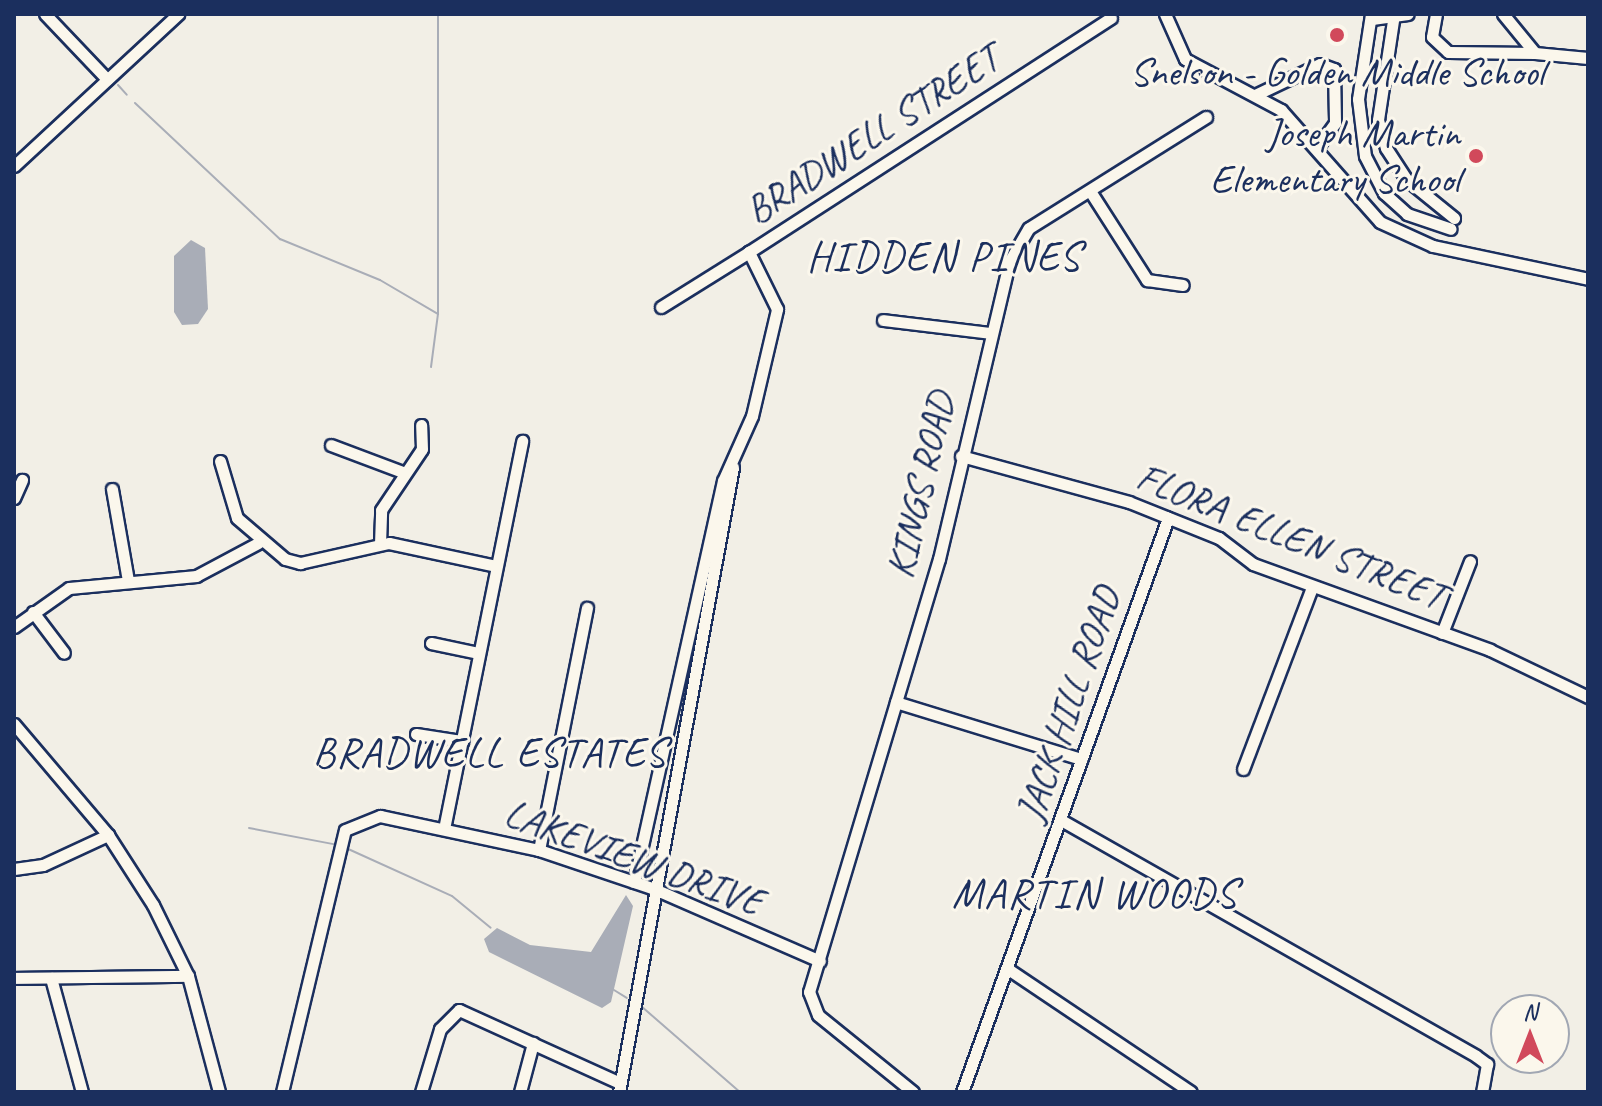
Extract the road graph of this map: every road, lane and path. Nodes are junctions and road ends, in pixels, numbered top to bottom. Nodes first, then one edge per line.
1 (45, 14) edge
2 (178, 14) edge
3 (1165, 14) edge
4 (1408, 14) edge
5 (1436, 14) edge
6 (1503, 14) edge
7 (1394, 15) edge
8 (1372, 16) edge
9 (1111, 18) dead end
10 (1535, 53) junction
11 (1588, 58) edge
12 (107, 79) junction
13 (1255, 95) junction
14 (1206, 117) dead end
15 (1316, 149) junction
16 (14, 166) edge
17 (1090, 191) junction
18 (749, 252) junction
19 (1588, 279) edge
20 (1183, 285) dead end
21 (661, 307) dead end
22 (883, 320) dead end
23 (990, 333) junction
24 (421, 425) dead end
25 (522, 441) dead end
26 (331, 445) dead end
27 (961, 456) junction
28 (220, 461) dead end
29 (734, 463) junction
30 (403, 472) junction
31 (22, 480) dead end
32 (112, 489) dead end
33 (14, 498) edge
34 (1168, 518) junction
35 (258, 543) junction
36 (380, 544) junction
37 (1470, 561) dead end
38 (496, 566) junction
39 (128, 581) junction
40 (1312, 587) junction
41 (587, 608) dead end
42 (33, 612) junction
43 (14, 627) edge
44 (1442, 633) junction
45 (431, 643) dead end
46 (64, 653) dead end
47 (479, 653) junction
48 (1588, 697) edge
49 (896, 702) junction
50 (14, 724) edge
51 (416, 734) dead end
52 (462, 741) junction
53 (1081, 759) junction
54 (1243, 769) dead end
55 (1061, 820) junction
56 (445, 824) junction
57 (108, 835) junction
58 (539, 850) junction
59 (14, 869) edge
60 (634, 882) junction
61 (652, 888) junction
62 (820, 961) junction
63 (1008, 969) junction
64 (188, 976) junction
65 (14, 978) edge
66 (51, 978) junction
67 (533, 1043) junction
68 (620, 1087) edge
69 (82, 1092) edge
70 (219, 1092) edge
71 (282, 1092) edge
72 (421, 1092) edge
73 (520, 1092) edge
74 (913, 1092) edge
75 (962, 1092) edge
76 (1191, 1092) edge
77 (1482, 1092) edge

1 - 12 street
2 - 12 street
3 - 13 street
4 - 7 street
5 - 10 street
6 - 10 street
7 - 8 street
7 - 8 street
9 - 18 street, BRADWELL STREET
10 - 11 street
12 - 16 street
13 - 15 street
13 - 15 street
14 - 17 street, KINGS ROAD
15 - 19 street
17 - 20 street
17 - 23 street, KINGS ROAD
18 - 21 street, BRADWELL STREET
18 - 29 street, BRADWELL STREET
22 - 23 street
23 - 27 street, KINGS ROAD
24 - 30 street
25 - 38 street
26 - 30 street
27 - 34 street, FLORA ELLEN STREET
27 - 49 street, KINGS ROAD
28 - 35 street
29 - 60 street, BRADWELL STREET
29 - 61 street, BRADWELL STREET
30 - 36 street
31 - 33 street
32 - 39 street
34 - 40 street, FLORA ELLEN STREET
34 - 53 street, JACK HILL ROAD
35 - 36 street
35 - 39 street
36 - 38 street
37 - 44 street
38 - 47 street
39 - 42 street
40 - 44 street, FLORA ELLEN STREET
40 - 54 street
41 - 58 street
42 - 43 street
42 - 46 street
44 - 48 street, FLORA ELLEN STREET
45 - 47 street
47 - 52 street
49 - 53 street
49 - 62 street, KINGS ROAD
50 - 57 street
51 - 52 street
52 - 56 street
53 - 55 street, JACK HILL ROAD
55 - 63 street, JACK HILL ROAD
55 - 77 street
56 - 58 street, LAKEVIEW DRIVE
56 - 71 street, LAKEVIEW DRIVE
57 - 59 street
57 - 64 street
58 - 60 street, LAKEVIEW DRIVE
60 - 61 street, LAKEVIEW DRIVE
61 - 62 street, LAKEVIEW DRIVE
61 - 68 street, BRADWELL STREET
62 - 74 street, KINGS ROAD
63 - 75 street, JACK HILL ROAD
63 - 76 street
64 - 66 street
64 - 70 street
65 - 66 street
66 - 69 street
67 - 68 street
67 - 72 street
67 - 73 street

